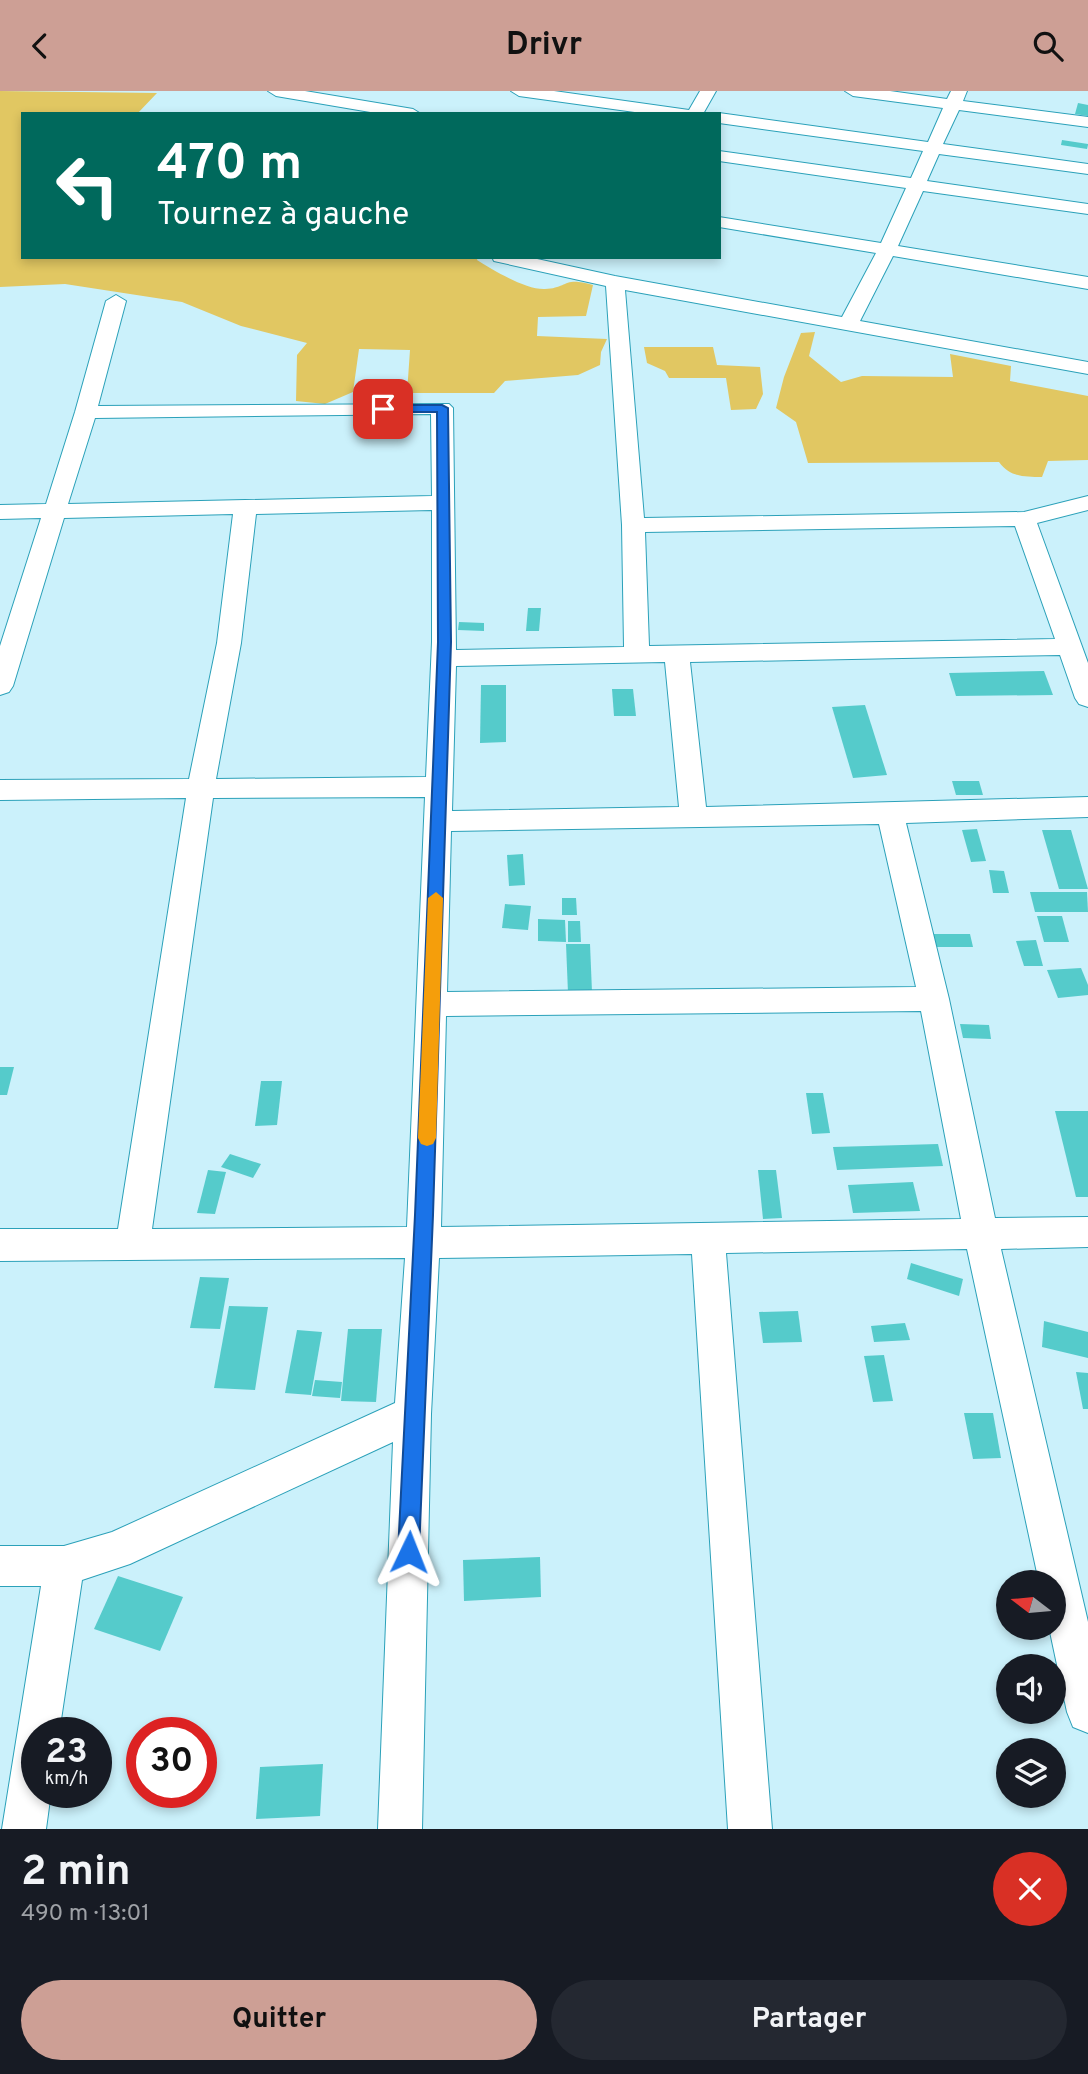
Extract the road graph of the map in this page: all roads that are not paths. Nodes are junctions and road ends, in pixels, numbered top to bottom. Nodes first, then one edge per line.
1 (276, 91) edge
2 (520, 91) edge
3 (708, 91) edge
4 (853, 91) edge
5 (340, 96) edge
6 (957, 97) edge
7 (405, 112) edge
8 (672, 112) edge
9 (696, 112) edge
10 (721, 118) edge
11 (1088, 122) edge
12 (934, 148) junction
13 (721, 156) edge
14 (1088, 169) edge
15 (917, 183) junction
16 (1088, 209) edge
17 (721, 222) edge
18 (887, 250) junction
19 (510, 259) edge
20 (615, 282) junction
21 (1088, 283) edge
22 (116, 301) dead end
23 (849, 323) junction
24 (1088, 368) edge
25 (86, 412) junction
26 (442, 503) junction
27 (1088, 503) edge
28 (245, 509) junction
29 (0, 512) edge
30 (54, 512) junction
31 (1024, 519) junction
32 (633, 524) junction
33 (677, 653) junction
34 (636, 654) junction
35 (1078, 655) edge
36 (444, 657) junction
37 (0, 687) edge
38 (1088, 698) edge
39 (439, 787) junction
40 (201, 789) junction
41 (0, 790) edge
42 (1088, 807) edge
43 (890, 814) junction
44 (693, 815) junction
45 (438, 821) junction
46 (934, 999) junction
47 (432, 1004) junction
48 (1088, 1232) edge
49 (981, 1235) junction
50 (708, 1238) junction
51 (423, 1242) junction
52 (0, 1245) edge
53 (133, 1245) junction
54 (413, 1414) junction
55 (0, 1566) edge
56 (64, 1566) junction
57 (1088, 1712) edge
58 (40, 1717) edge
59 (27, 1808) edge
60 (24, 1829) edge
61 (400, 1829) edge
62 (750, 1829) edge

1 - 5 street
2 - 8 street
3 - 9 street
4 - 6 street
5 - 7 street
6 - 11 street
6 - 12 street
10 - 12 street
12 - 14 street
12 - 15 street
13 - 15 street
15 - 16 street
15 - 18 street
17 - 18 street
18 - 21 street
18 - 23 street
19 - 20 street
20 - 23 street
20 - 32 street
22 - 25 street
23 - 24 street
25 - 26 street
25 - 30 street
26 - 28 street
26 - 36 street
27 - 31 street
28 - 30 street
28 - 40 street
29 - 30 street
30 - 37 street
31 - 32 street
31 - 35 street
32 - 34 street
33 - 34 street
33 - 35 street
33 - 44 street
34 - 36 street
35 - 38 street
36 - 39 street
39 - 40 street
39 - 45 street
40 - 41 street
40 - 53 street
42 - 43 street
43 - 44 street
43 - 46 street
44 - 45 street
45 - 47 street
46 - 47 street
46 - 49 street
47 - 51 street
48 - 49 street
49 - 50 street
49 - 57 street
50 - 51 street
50 - 62 street
51 - 53 street
51 - 54 street
52 - 53 street
54 - 56 street
54 - 61 street
55 - 56 street
56 - 58 street
59 - 60 street

